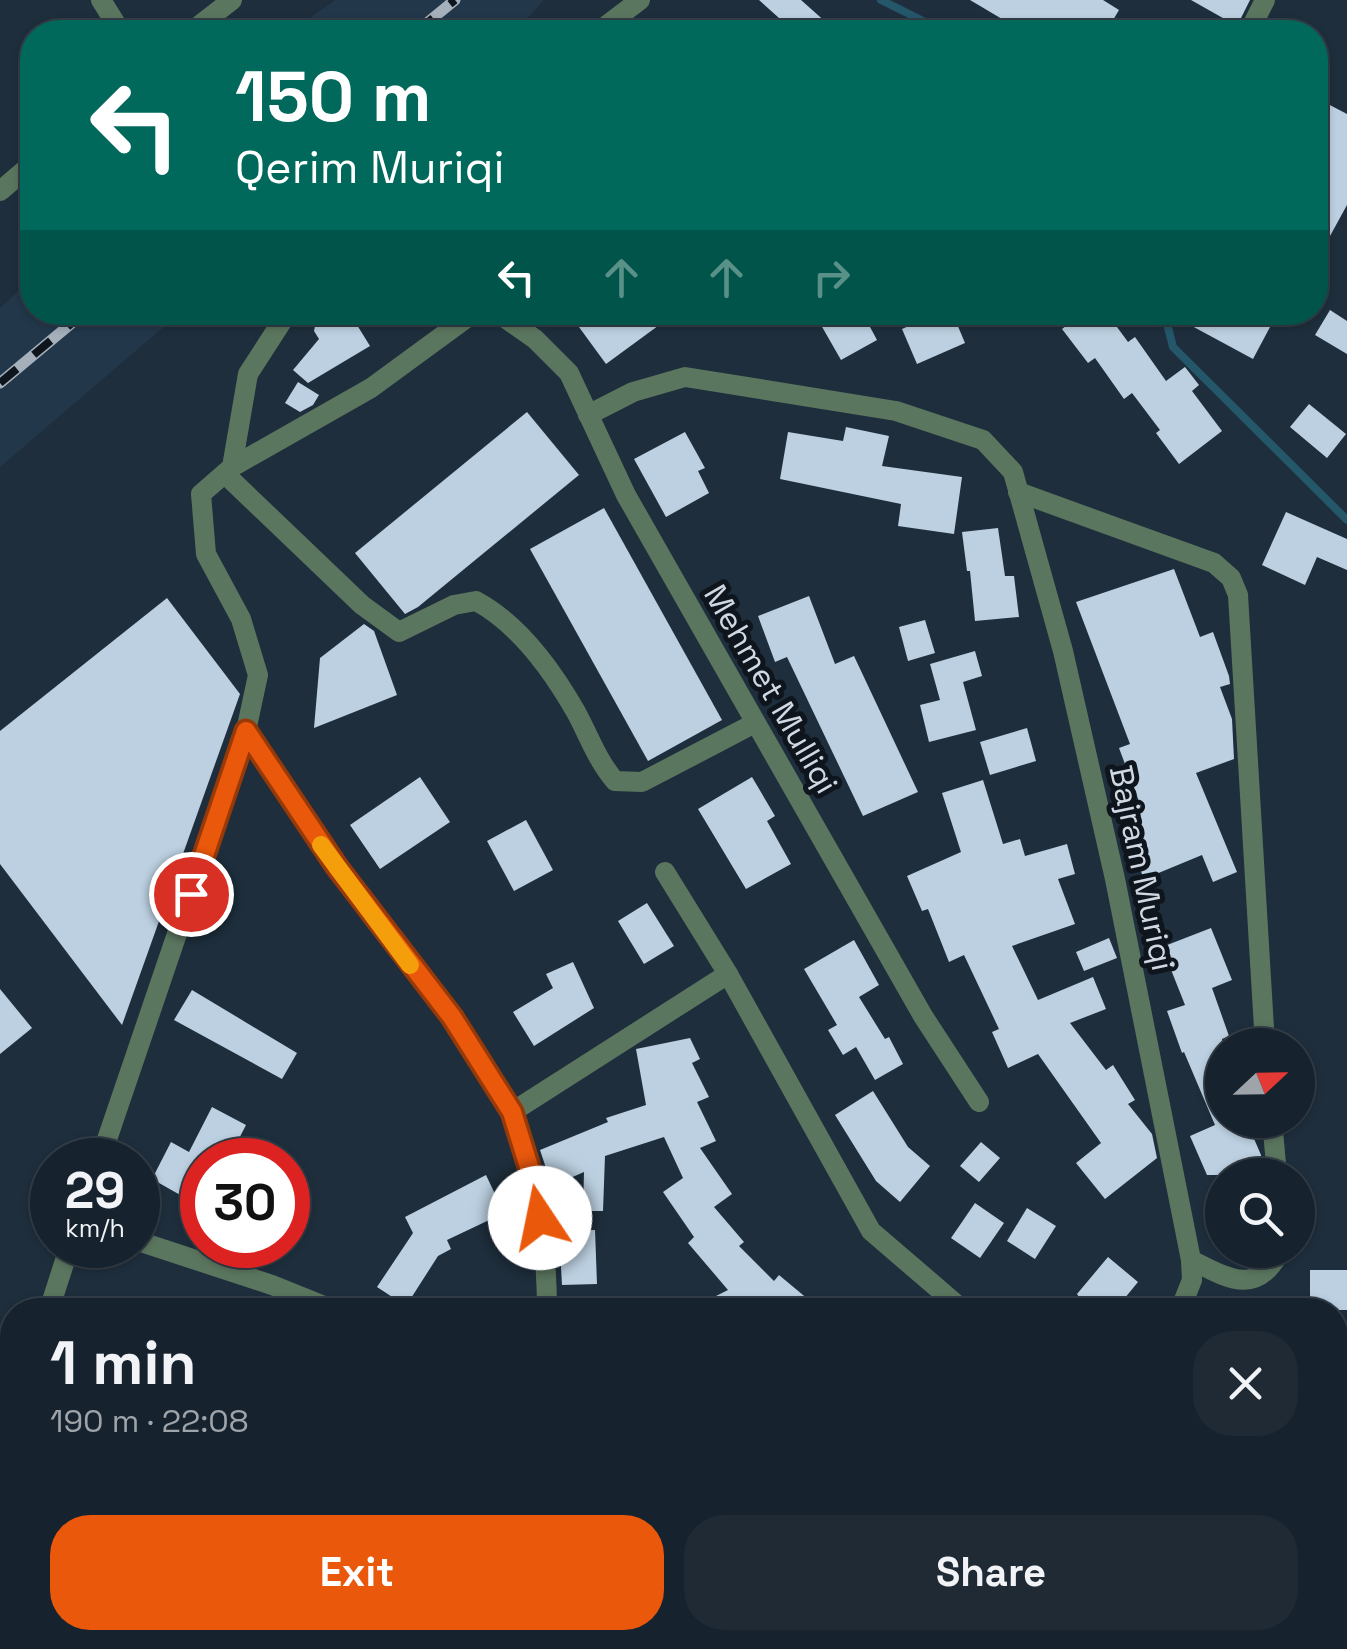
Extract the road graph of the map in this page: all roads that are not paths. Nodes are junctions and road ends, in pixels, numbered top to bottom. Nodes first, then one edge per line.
1 (232, 0) edge
2 (640, 0) edge
3 (206, 20) edge
4 (614, 20) edge
5 (20, 174) edge
6 (0, 192) edge
7 (280, 325) edge
8 (458, 325) edge
9 (515, 325) edge
10 (588, 415) junction
11 (229, 470) junction
12 (1018, 492) junction
13 (756, 723) junction
14 (246, 731) junction
15 (665, 872) dead end
16 (728, 974) junction
17 (1265, 1028) edge
18 (980, 1102) dead end
19 (512, 1112) junction
20 (107, 1138) edge
21 (160, 1248) edge
22 (1191, 1260) junction
23 (1205, 1267) edge
24 (63, 1268) edge
25 (1207, 1268) edge
26 (1273, 1268) edge
27 (53, 1298) edge
28 (304, 1298) edge
29 (546, 1298) edge
30 (950, 1298) edge
31 (1185, 1298) edge

1 - 3 street
2 - 4 street
5 - 6 street
7 - 11 street
8 - 11 street, Mehmet Mulliqi
9 - 10 street, Mehmet Mulliqi
10 - 12 street, Bajram Muriqi
10 - 13 street, Mehmet Mulliqi
11 - 13 street
11 - 14 street
12 - 17 street
12 - 22 street, Bajram Muriqi
13 - 18 street, Mehmet Mulliqi
14 - 19 street
14 - 20 street
15 - 16 street
16 - 19 street
16 - 30 street
19 - 29 street
21 - 28 street
22 - 23 street
22 - 31 street, Bajram Muriqi
24 - 27 street
25 - 26 street

